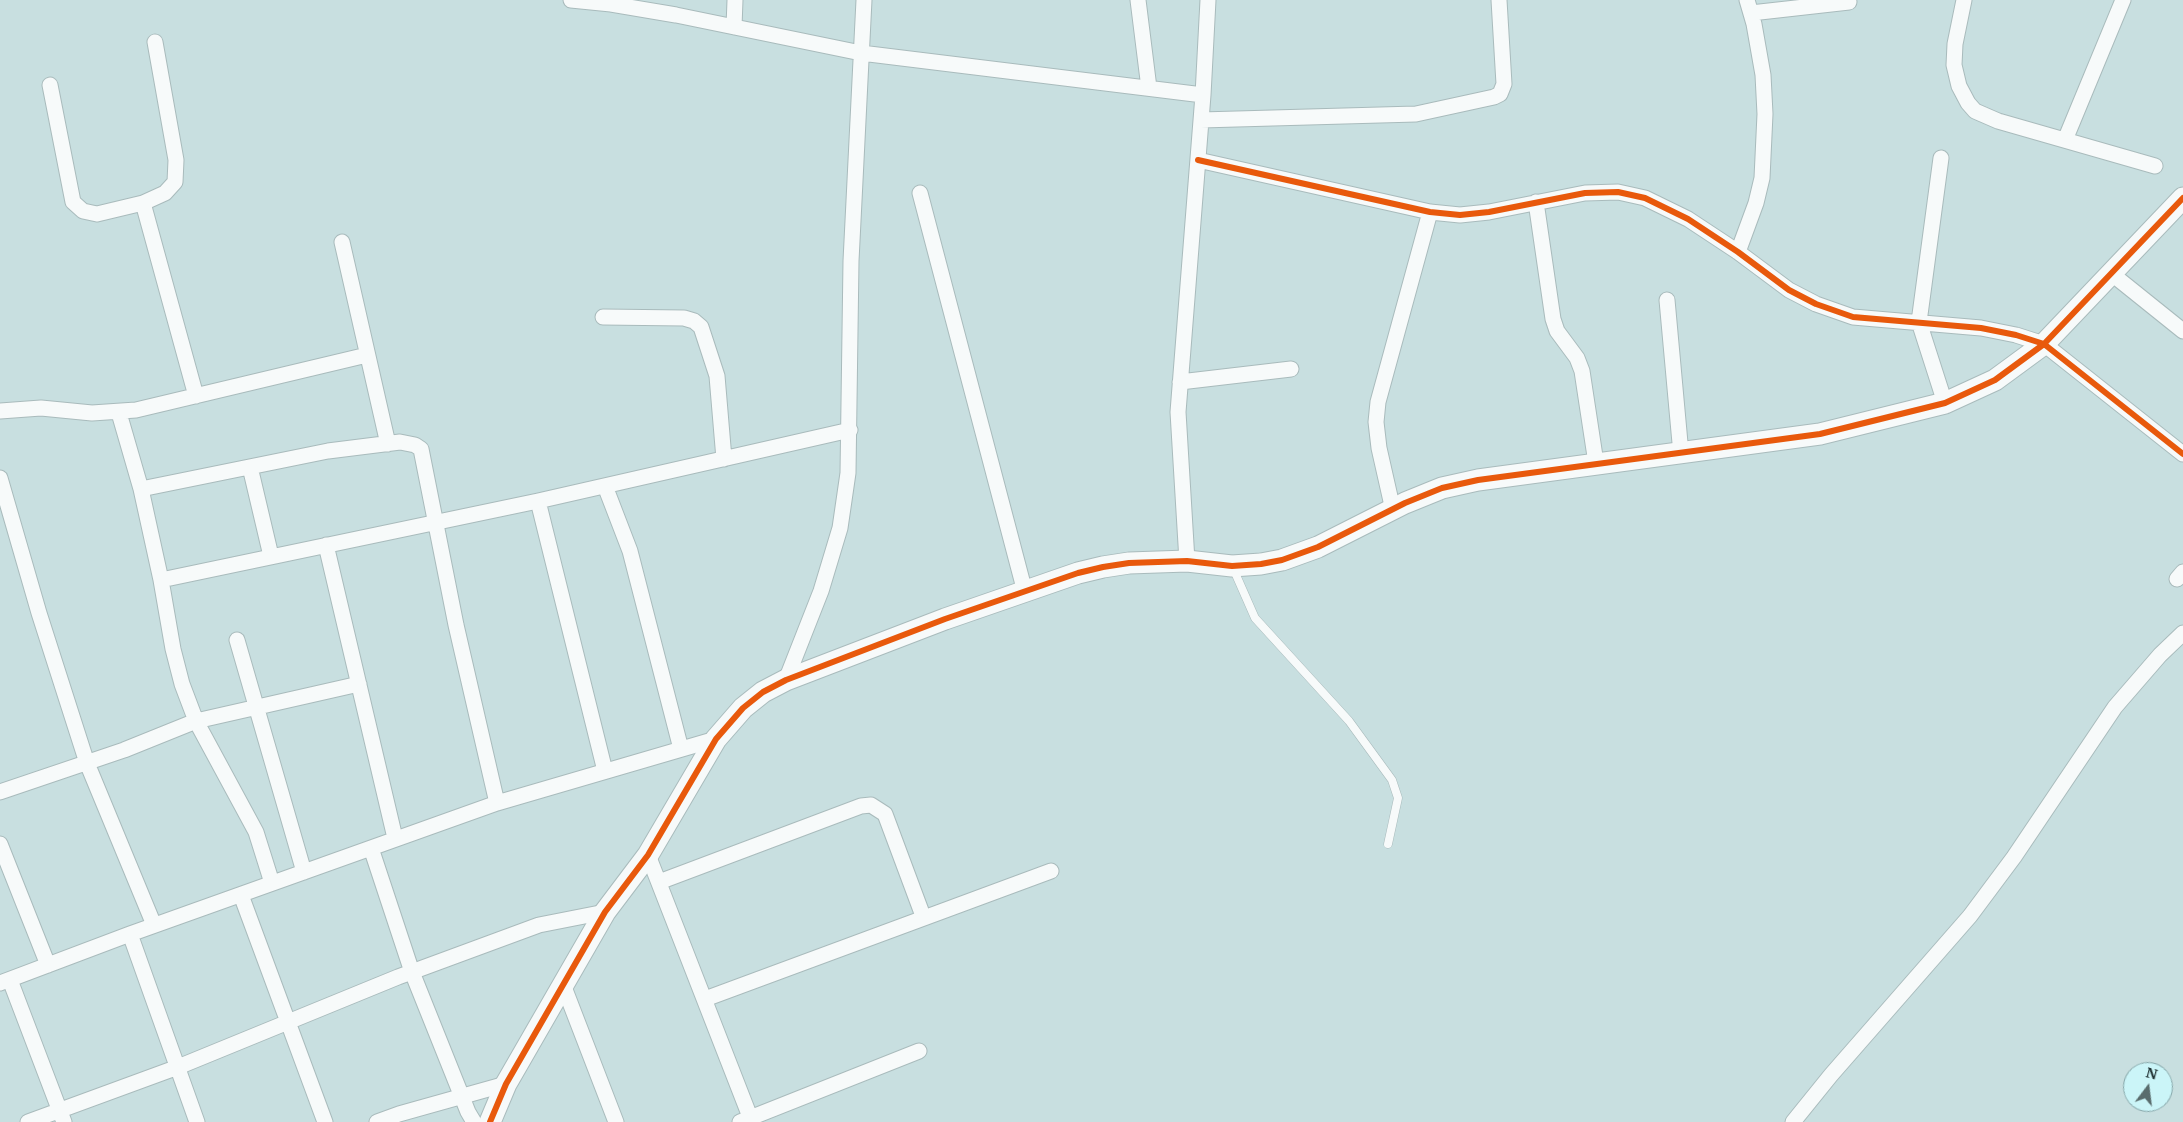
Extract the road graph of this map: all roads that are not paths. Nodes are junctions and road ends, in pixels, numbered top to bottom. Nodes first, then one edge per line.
1 (571, 0) edge
2 (735, 0) edge
3 (864, 0) edge
4 (1138, 0) edge
5 (1208, 0) edge
6 (1499, 0) edge
7 (1964, 0) edge
8 (2122, 0) edge
9 (1849, 2) dead end
10 (636, 4) edge
11 (1749, 6) edge
12 (734, 27) junction
13 (155, 42) dead end
14 (861, 53) junction
15 (50, 85) dead end
16 (1149, 88) junction
17 (1204, 94) junction
18 (1201, 120) junction
19 (2065, 140) junction
20 (1941, 158) dead end
21 (1198, 160) junction
22 (2155, 166) dead end
23 (920, 192) dead end
24 (2183, 198) edge
25 (1536, 202) junction
26 (143, 203) junction
27 (1430, 212) junction
28 (342, 242) dead end
29 (1738, 252) junction
30 (2112, 274) junction
31 (1667, 300) dead end
32 (603, 317) dead end
33 (1919, 322) junction
34 (2183, 330) edge
35 (2044, 344) junction
36 (367, 355) junction
37 (1291, 369) dead end
38 (1180, 382) junction
39 (196, 396) junction
40 (1945, 403) junction
41 (0, 412) edge
42 (119, 413) junction
43 (850, 430) junction
44 (388, 444) junction
45 (1681, 454) junction
46 (2183, 454) edge
47 (724, 459) junction
48 (1596, 463) junction
49 (250, 467) junction
50 (0, 478) edge
51 (605, 486) junction
52 (141, 489) junction
53 (538, 501) junction
54 (1393, 510) junction
55 (437, 522) junction
56 (326, 545) junction
57 (271, 556) junction
58 (1188, 561) junction
59 (1232, 566) junction
60 (161, 580) junction
61 (1025, 592) junction
62 (2183, 633) edge
63 (237, 640) dead end
64 (786, 680) junction
65 (358, 684) junction
66 (255, 707) junction
67 (196, 722) junction
68 (716, 739) junction
69 (681, 749) junction
70 (87, 763) junction
71 (605, 771) junction
72 (0, 792) edge
73 (498, 803) junction
74 (395, 838) junction
75 (0, 844) edge
76 (1388, 844) dead end
77 (371, 848) junction
78 (648, 855) junction
79 (1051, 870) dead end
80 (304, 872) junction
81 (659, 882) junction
82 (272, 883) junction
83 (241, 894) junction
84 (605, 912) junction
85 (923, 916) junction
86 (154, 925) junction
87 (130, 934) junction
88 (48, 965) junction
89 (412, 972) junction
90 (5, 982) edge
91 (564, 987) junction
92 (704, 999) junction
93 (290, 1021) junction
94 (919, 1051) dead end
95 (178, 1067) junction
96 (506, 1084) junction
97 (462, 1096) junction
98 (62, 1116) edge
99 (748, 1121) edge
100 (28, 1122) edge
101 (197, 1122) edge
102 (326, 1122) edge
103 (377, 1122) edge
104 (474, 1122) edge
105 (490, 1122) edge
106 (616, 1122) edge
107 (1794, 1122) edge

1 - 10 street
2 - 12 street
3 - 14 street
4 - 16 street
5 - 17 street
6 - 18 street
7 - 19 street
8 - 19 street
9 - 11 street
10 - 12 street
11 - 29 street
12 - 14 street
13 - 26 street
14 - 16 street
14 - 43 street
15 - 26 street
16 - 17 street
17 - 18 street
18 - 21 street
19 - 22 street
20 - 33 street
21 - 27 street
21 - 38 street
23 - 61 street
24 - 30 street
25 - 27 street
25 - 29 street
25 - 48 street
26 - 39 street
27 - 54 street
28 - 36 street
29 - 33 street
30 - 34 street
30 - 35 street
31 - 45 street
32 - 47 street
33 - 35 street
33 - 40 street
35 - 40 street
35 - 46 street
36 - 39 street
36 - 44 street
37 - 38 street
38 - 58 street
39 - 42 street
40 - 45 street
41 - 42 street
42 - 52 street
43 - 47 street
43 - 64 street
44 - 49 street
44 - 55 street
45 - 48 street
47 - 51 street
48 - 54 street
49 - 52 street
49 - 57 street
50 - 70 street
51 - 53 street
51 - 69 street
52 - 60 street
53 - 55 street
53 - 71 street
54 - 59 street
55 - 56 street
55 - 73 street
56 - 57 street
56 - 65 street
57 - 60 street
58 - 59 street
58 - 61 street
59 - 76 lane
60 - 67 street
61 - 64 street
62 - 107 street
63 - 66 street
64 - 68 street
65 - 66 street
65 - 74 street
66 - 67 street
66 - 80 street
67 - 70 street
67 - 82 street
68 - 69 street
68 - 78 street
69 - 71 street
70 - 72 street
70 - 86 street
71 - 73 street
73 - 74 street
74 - 77 street
75 - 88 street
77 - 80 street
77 - 89 street
78 - 81 street
78 - 84 street
79 - 85 street
80 - 82 street
81 - 85 street
81 - 92 street
82 - 83 street
83 - 86 street
83 - 93 street
84 - 89 street
84 - 91 street
85 - 92 street
86 - 87 street
87 - 88 street
87 - 95 street
88 - 90 street
89 - 93 street
89 - 97 street
90 - 98 street
91 - 96 street
91 - 106 street
92 - 99 street
93 - 95 street
93 - 102 street
94 - 99 street
95 - 98 street
95 - 101 street
96 - 97 street
96 - 105 street
97 - 103 street
97 - 104 street
98 - 100 street

